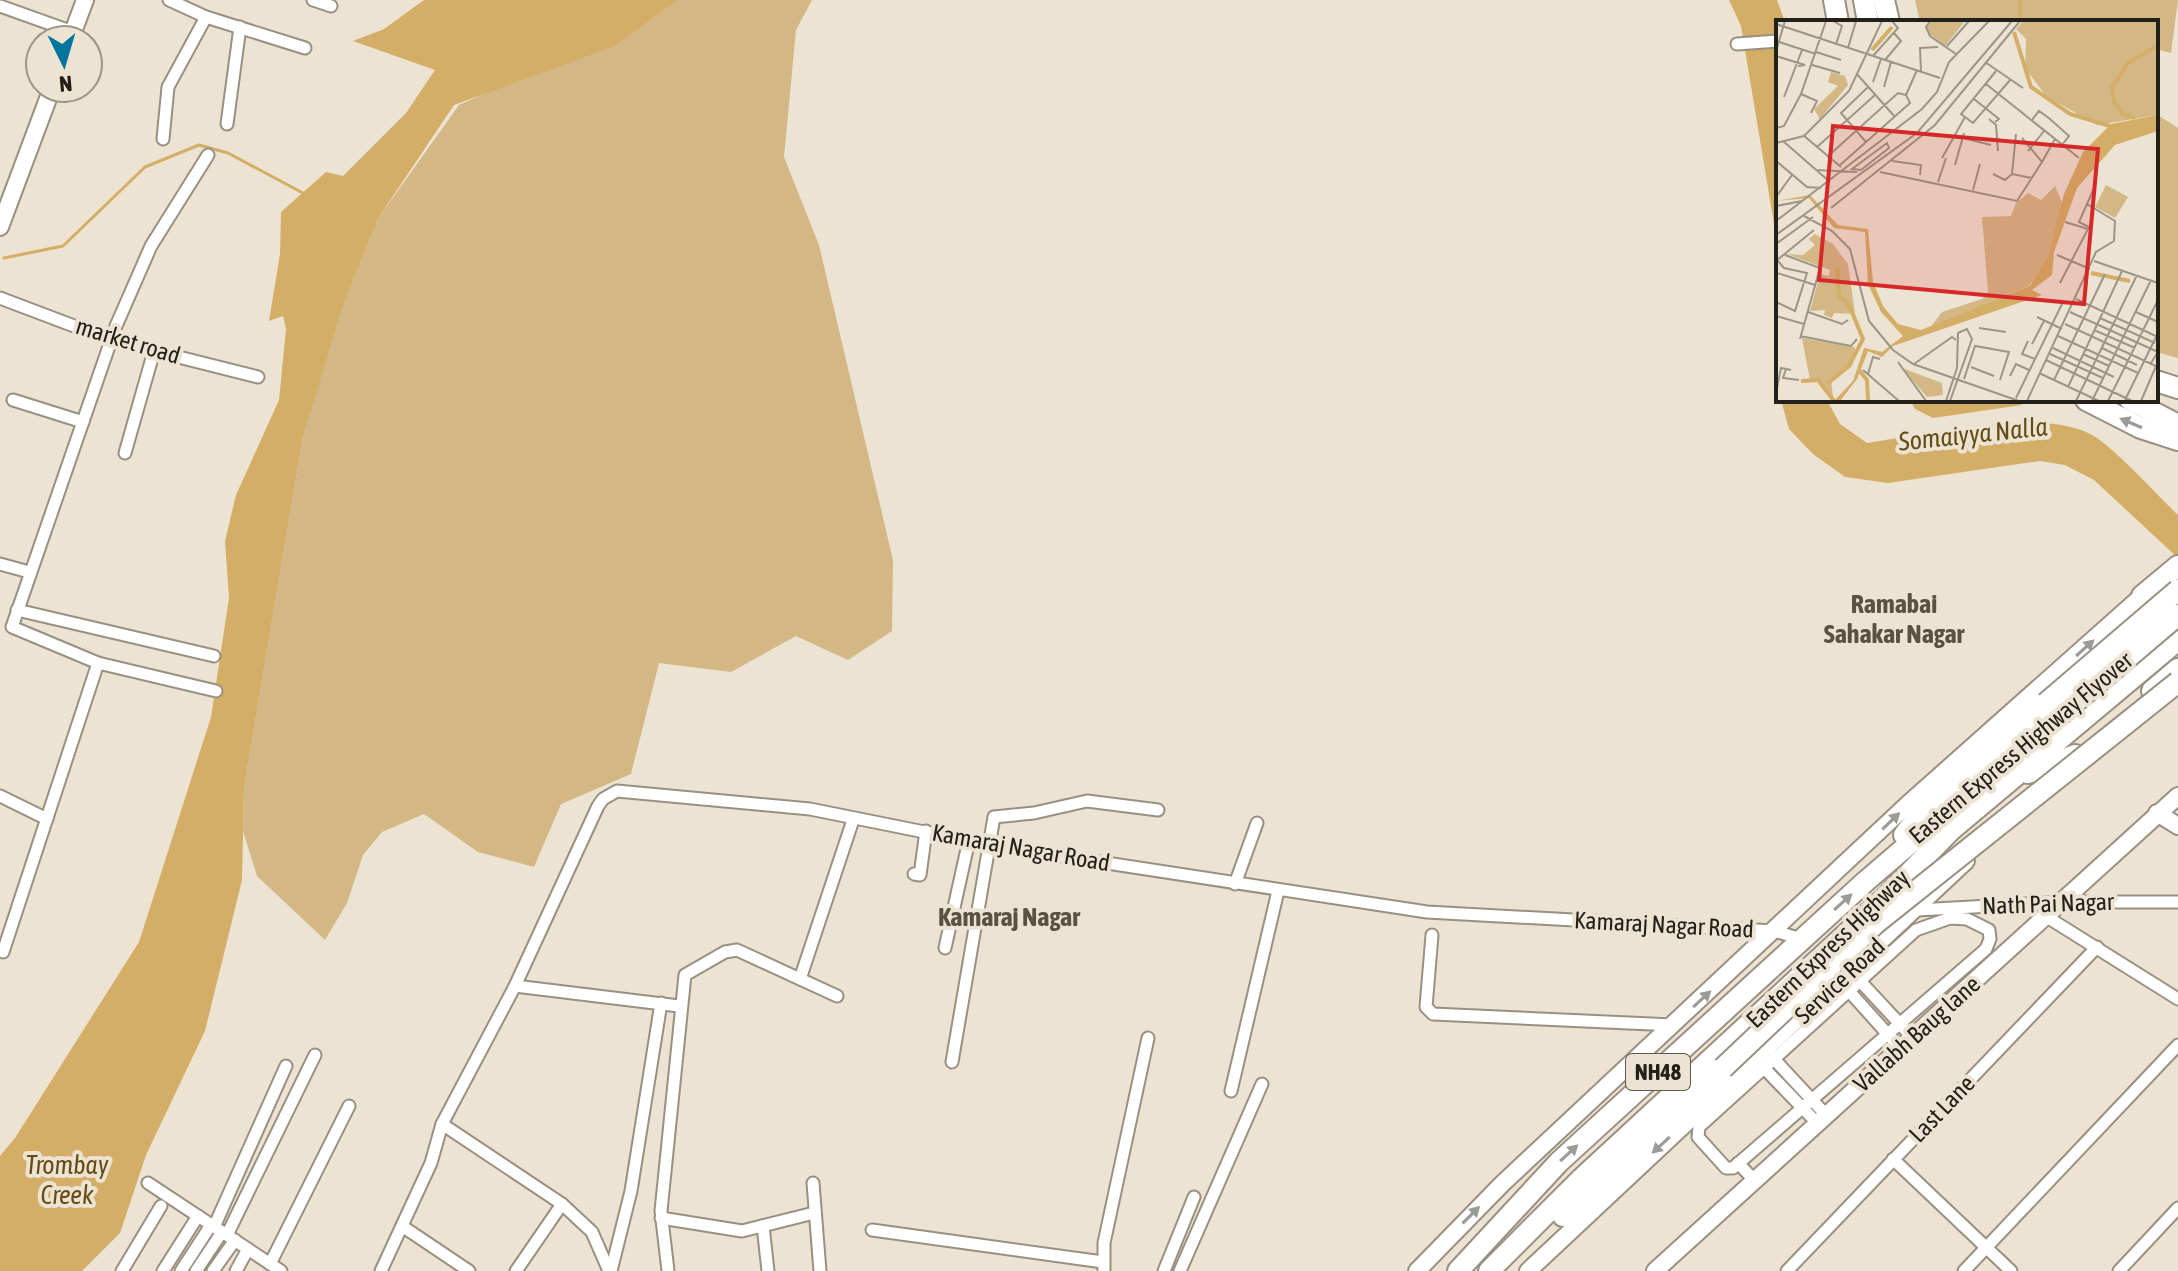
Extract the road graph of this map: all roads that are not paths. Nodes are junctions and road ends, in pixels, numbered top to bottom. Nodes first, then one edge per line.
1 (85, 0) edge
2 (170, 0) edge
3 (313, 0) edge
4 (1834, 0) edge
5 (1864, 0) edge
6 (1884, 0) edge
7 (0, 6) edge
8 (331, 6) dead end
9 (206, 17) junction
10 (1838, 20) edge
11 (1868, 20) edge
12 (1889, 20) edge
13 (43, 24) edge
14 (76, 24) edge
15 (240, 27) junction
16 (1776, 41) edge
17 (1740, 44) dead end
18 (305, 48) dead end
19 (46, 104) edge
20 (227, 124) dead end
21 (163, 139) dead end
22 (208, 155) dead end
23 (0, 227) edge
24 (0, 298) edge
25 (111, 340) junction
26 (154, 351) junction
27 (258, 377) dead end
28 (2158, 382) edge
29 (2178, 388) edge
30 (13, 400) dead end
31 (2090, 402) edge
32 (2134, 402) edge
33 (83, 422) junction
34 (2178, 425) edge
35 (2178, 440) edge
36 (125, 453) dead end
37 (0, 564) edge
38 (29, 572) junction
39 (2176, 576) edge
40 (2147, 592) junction
41 (17, 610) junction
42 (2178, 618) edge
43 (2178, 640) edge
44 (214, 656) dead end
45 (98, 663) junction
46 (2178, 669) edge
47 (2178, 682) edge
48 (216, 691) dead end
49 (2059, 715) junction
50 (2075, 755) junction
51 (2013, 778) junction
52 (2042, 783) junction
53 (0, 796) edge
54 (2178, 796) edge
55 (1158, 810) dead end
56 (2157, 813) junction
57 (47, 819) junction
58 (853, 820) junction
59 (1257, 823) dead end
60 (2178, 826) edge
61 (926, 831) junction
62 (969, 840) junction
63 (989, 845) junction
64 (914, 874) dead end
65 (1235, 884) junction
66 (1278, 891) junction
67 (1884, 899) junction
68 (2064, 902) junction
69 (2178, 902) edge
70 (1917, 910) junction
71 (2047, 917) junction
72 (1774, 931) junction
73 (1432, 935) dead end
74 (1802, 939) junction
75 (2097, 947) junction
76 (945, 948) dead end
77 (3, 952) dead end
78 (1969, 963) junction
79 (1981, 977) junction
80 (800, 979) junction
81 (1860, 981) junction
82 (515, 986) junction
83 (1849, 991) junction
84 (837, 996) dead end
85 (2178, 999) edge
86 (661, 1003) junction
87 (679, 1006) junction
88 (1898, 1023) junction
89 (1673, 1025) junction
90 (1887, 1032) junction
91 (1148, 1038) dead end
92 (1907, 1043) junction
93 (2178, 1045) edge
94 (315, 1055) dead end
95 (952, 1062) dead end
96 (1769, 1064) junction
97 (286, 1066) dead end
98 (1262, 1084) dead end
99 (1231, 1091) dead end
100 (1806, 1103) junction
101 (349, 1106) dead end
102 (1823, 1120) junction
103 (442, 1124) junction
104 (1893, 1159) junction
105 (1738, 1163) junction
106 (1755, 1181) junction
107 (148, 1183) dead end
108 (813, 1183) dead end
109 (1194, 1197) dead end
110 (562, 1204) junction
111 (161, 1206) dead end
112 (2178, 1208) edge
113 (814, 1213) junction
114 (198, 1216) junction
115 (661, 1218) junction
116 (402, 1226) junction
117 (763, 1226) junction
118 (872, 1230) dead end
119 (222, 1232) junction
120 (1986, 1247) junction
121 (248, 1249) junction
122 (270, 1264) junction
123 (1088, 1266) edge
124 (1103, 1267) edge
125 (128, 1268) edge
126 (1795, 1268) edge
127 (163, 1271) edge
128 (181, 1271) edge
129 (196, 1271) edge
130 (213, 1271) edge
131 (236, 1271) edge
132 (281, 1271) edge
133 (381, 1271) edge
134 (469, 1271) edge
135 (516, 1271) edge
136 (610, 1271) edge
137 (668, 1271) edge
138 (768, 1271) edge
139 (820, 1271) edge
140 (1164, 1271) edge
141 (1180, 1271) edge
142 (1417, 1271) edge
143 (1458, 1271) edge
144 (1490, 1271) edge
145 (1528, 1271) edge
146 (1655, 1271) edge
147 (1964, 1271) edge
148 (2011, 1271) edge
149 (2119, 1271) edge

1 - 14 street
2 - 9 street
3 - 8 street
4 - 10 highway
5 - 11 highway
6 - 12 highway
7 - 13 street
9 - 15 street
9 - 21 street
15 - 18 street
15 - 20 street
16 - 17 street
19 - 23 street
22 - 25 street
24 - 25 street, market road
25 - 26 street, market road
25 - 33 street
26 - 27 street, market road
26 - 36 street
28 - 29 highway
30 - 33 street
35 -> 31 highway
32 - 34 highway
33 - 38 street
37 - 38 street
38 - 41 street
39 - 40 highway
39 - 49 highway, bridge
40 - 42 street
40 - 43 street
72 -> 40 street
41 - 44 street
41 - 45 street
42 - 49 highway, Eastern Express Highway Flyover / NH48, bridge
43 - 49 highway, Eastern Express Highway / NH48
45 - 48 street
45 - 57 street
46 - 50 highway
47 - 144 highway, bridge
49 - 51 highway, Eastern Express Highway / NH48
74 -> 49 highway, Eastern Express Highway / NH48
50 - 51 highway
50 - 52 highway
51 - 67 highway, Eastern Express Highway / NH48
52 - 67 highway
52 - 70 street, Service Road
53 - 57 street
54 - 56 street, Vallabh Baug lane
55 - 63 street
56 - 60 street
56 - 68 street, Vallabh Baug lane
57 - 77 street
58 - 61 street, Kamaraj Nagar Road
58 - 80 street
58 - 82 street, Kamaraj Nagar Road
59 - 65 street
61 - 62 street, Kamaraj Nagar Road
61 - 64 street
62 - 63 street, Kamaraj Nagar Road
62 - 76 street
63 - 65 street, Kamaraj Nagar Road
63 - 95 street
65 - 66 street, Kamaraj Nagar Road
66 - 72 street, Kamaraj Nagar Road
66 - 99 street
67 - 144 highway, Eastern Express Highway / NH48
68 - 69 street, Nath Pai Nagar
68 - 70 street, Nath Pai Nagar
68 - 71 street, Vallabh Baug lane
70 -> 145 street, Service Road
71 - 75 street
71 - 79 street, Vallabh Baug lane
72 - 74 street, Kamaraj Nagar Road
89 -> 72 street
73 - 89 street
143 -> 74 highway, Eastern Express Highway / NH48
75 - 85 street
75 - 104 street, Last Lane
78 - 79 street
78 - 81 street
78 - 88 street
79 - 92 street, Vallabh Baug lane
80 - 84 street
80 - 87 street
81 - 83 street
81 - 88 street
82 - 86 street
82 - 103 street, Kamaraj Nagar Road
83 - 90 street
83 - 96 street
86 - 87 street
86 - 136 street
87 - 115 street
88 - 90 street
88 - 92 street
142 -> 89 street
90 - 92 street
90 - 100 street
91 - 124 street
92 - 102 street, Vallabh Baug lane
93 - 120 street
94 - 119 street
96 - 100 street
96 - 105 street
97 - 119 street
98 - 141 street
100 - 102 street
100 - 105 street
101 - 122 street
102 - 106 street, Vallabh Baug lane
103 - 110 street
103 - 116 street, Kamaraj Nagar Road
104 - 120 street
104 - 126 street, Last Lane
105 - 106 street
106 - 146 street, Vallabh Baug lane
107 - 114 street
108 - 113 street
109 - 140 street
110 - 135 street
110 - 136 street
111 - 125 street
112 - 149 street
113 - 117 street
113 - 139 street
114 - 119 street
114 - 127 street
115 - 117 street
115 - 137 street
116 - 133 street, Kamaraj Nagar Road
116 - 134 street
117 - 138 street
118 - 123 street
119 - 121 street
119 - 128 street
119 - 129 street
119 - 130 street
120 - 147 street
120 - 148 street
121 - 122 street
121 - 131 street
122 - 132 street
123 - 124 street

